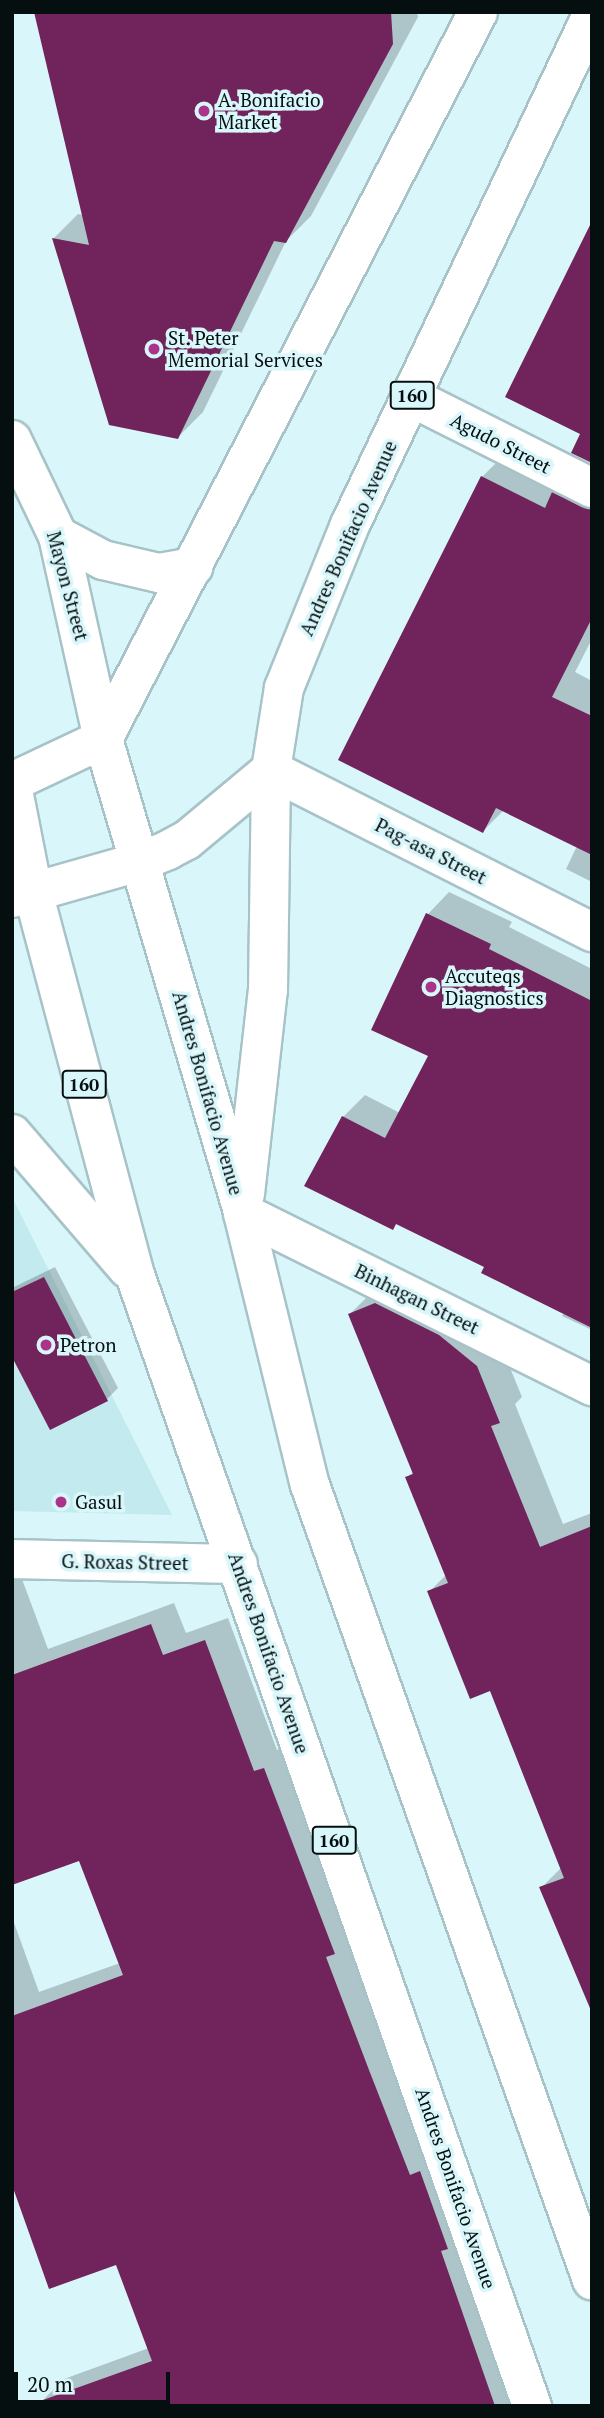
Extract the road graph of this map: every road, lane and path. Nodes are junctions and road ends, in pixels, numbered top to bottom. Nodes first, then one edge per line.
1 (478, 12) edge
2 (589, 27) edge
3 (411, 397) junction
4 (12, 440) edge
5 (592, 488) edge
6 (58, 536) junction
7 (193, 566) junction
8 (103, 738) junction
9 (271, 770) junction
10 (12, 783) edge
11 (139, 862) junction
12 (23, 895) edge
13 (592, 932) edge
14 (12, 1134) edge
15 (243, 1213) junction
16 (135, 1275) junction
17 (592, 1386) edge
18 (12, 1559) edge
19 (238, 1564) junction
20 (592, 2280) edge
21 (532, 2406) edge

1 - 7 main road
2 - 3 main road, Andres Bonifacio Avenue / 160
3 - 5 main road, Agudo Street
3 - 9 main road, Andres Bonifacio Avenue / 160
4 - 6 main road, Mayon Street
6 - 7 main road
6 - 8 main road, Mayon Street
7 - 8 main road
8 - 10 main road, Andres Bonifacio Avenue / 160
8 - 11 main road, Andres Bonifacio Avenue
9 - 11 main road
9 - 13 main road, Pag-asa Street
9 - 15 main road, Andres Bonifacio Avenue
10 - 12 main road, Andres Bonifacio Avenue / 160
11 - 12 main road
11 - 15 main road, Andres Bonifacio Avenue
12 - 16 main road, Andres Bonifacio Avenue / 160
14 - 16 main road
15 - 17 main road, Binhagan Street
15 - 20 main road, Andres Bonifacio Avenue
16 - 19 main road, Andres Bonifacio Avenue / 160
18 - 19 main road, G. Roxas Street
19 - 21 main road, Andres Bonifacio Avenue / 160

